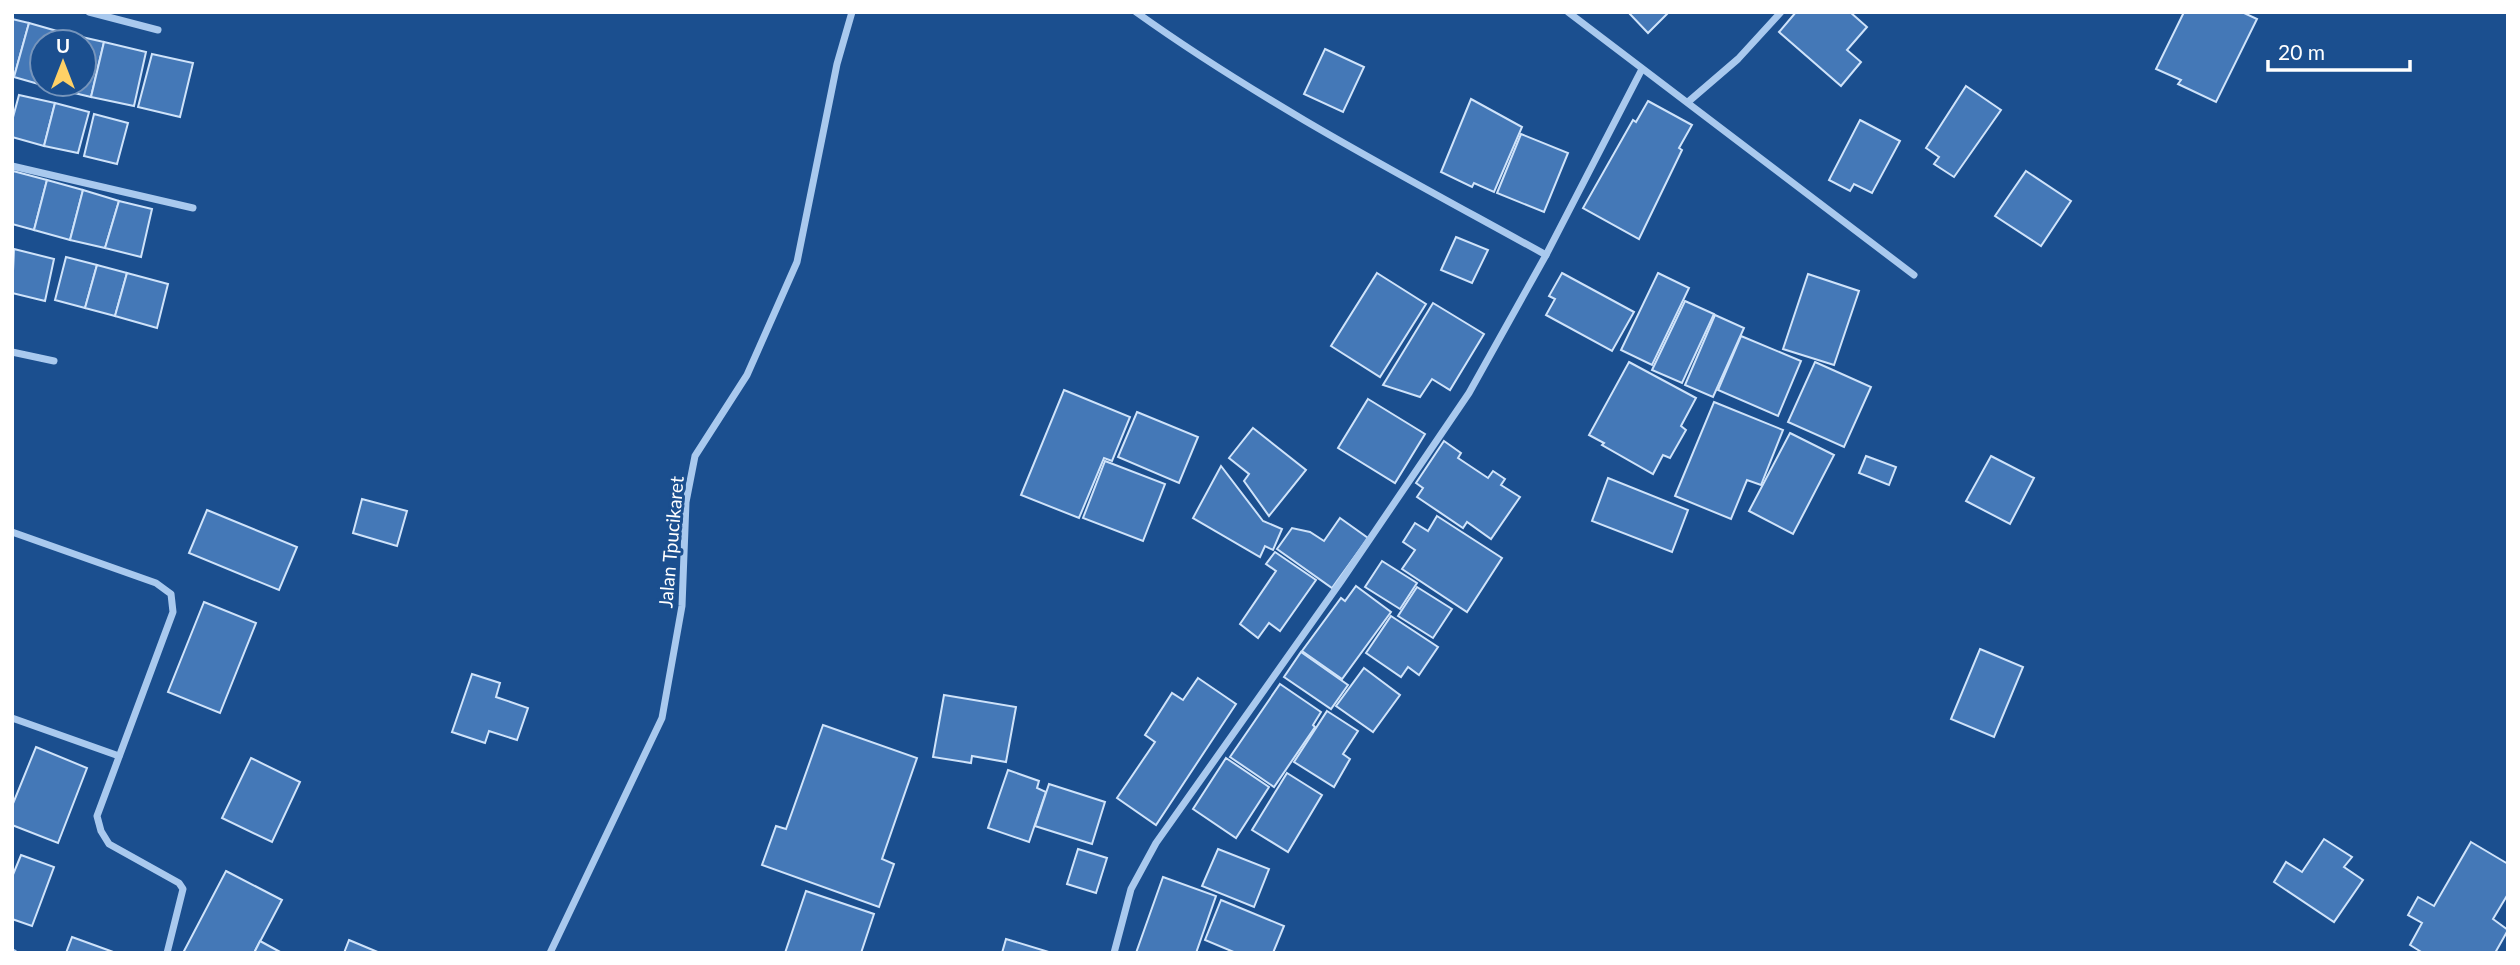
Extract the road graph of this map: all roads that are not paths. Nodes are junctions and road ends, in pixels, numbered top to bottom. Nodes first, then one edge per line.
1 (89, 12) edge
2 (852, 12) edge
3 (1136, 12) edge
4 (1568, 12) edge
5 (1781, 12) edge
6 (158, 30) dead end
7 (1642, 69) junction
8 (1688, 102) junction
9 (12, 166) edge
10 (193, 208) dead end
11 (1546, 255) junction
12 (1914, 275) dead end
13 (12, 352) edge
14 (54, 361) dead end
15 (12, 532) edge
16 (12, 718) edge
17 (119, 756) junction
18 (167, 953) edge
19 (550, 953) edge
20 (1114, 953) edge

1 - 6 street
2 - 19 street, Jalan Tpucikaret
3 - 11 street
4 - 7 street
5 - 8 street
7 - 8 street
7 - 11 street
8 - 12 street
9 - 10 street
11 - 20 street
13 - 14 street
15 - 17 street
16 - 17 street
17 - 18 street

